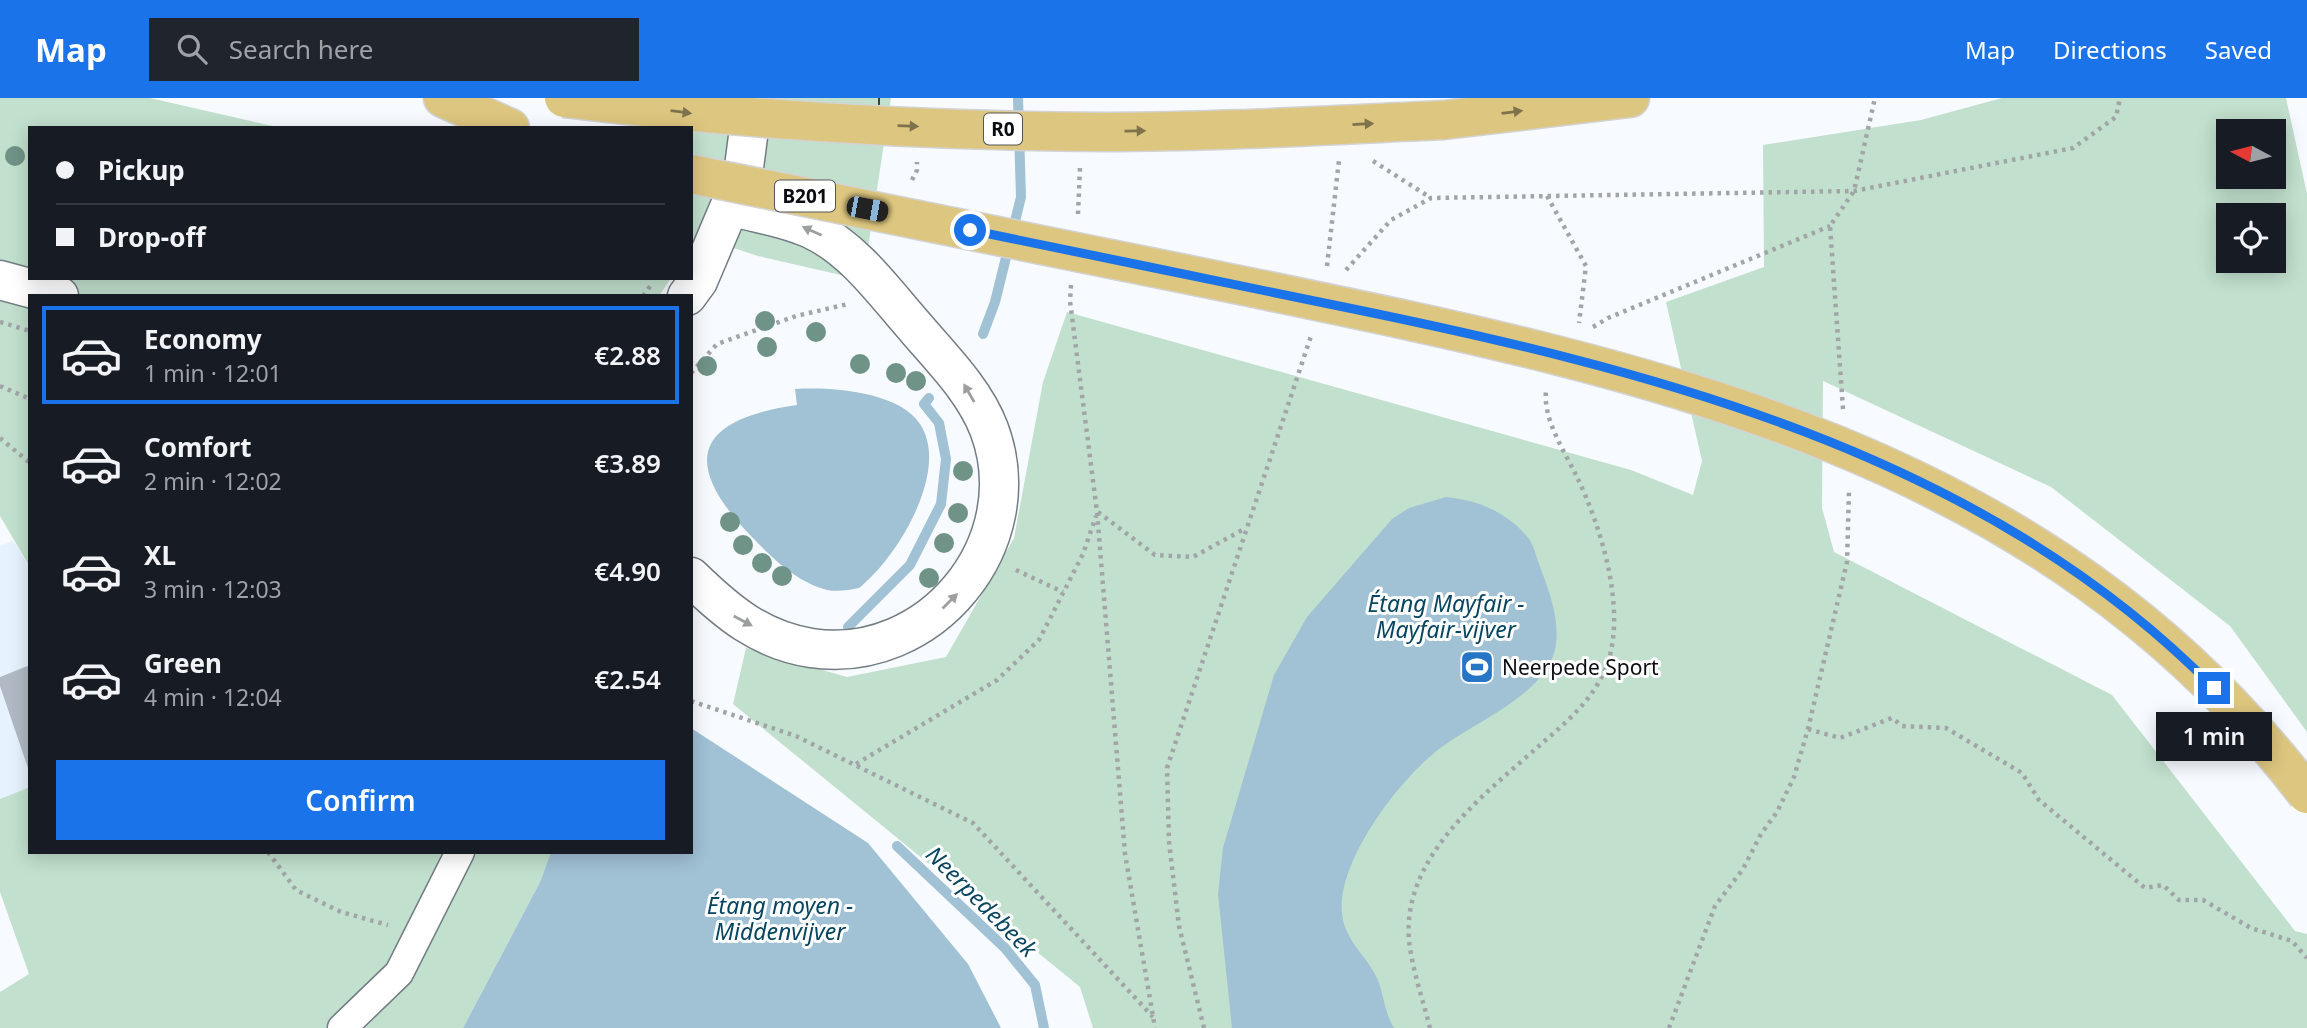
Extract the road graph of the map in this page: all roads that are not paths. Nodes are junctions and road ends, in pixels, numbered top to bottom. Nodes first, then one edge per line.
1 (443, 98) edge
2 (564, 98) edge
3 (753, 98) edge
4 (1630, 98) edge
5 (506, 126) edge
6 (693, 174) edge
7 (732, 206) junction
8 (0, 280) edge
9 (52, 294) edge
10 (688, 294) edge
11 (693, 579) edge
12 (2307, 794) edge
13 (459, 854) edge
14 (342, 1028) edge

1 - 5 highway
2 -> 4 highway, R0, bridge
3 - 7 street
6 - 12 highway, B201, bridge
7 - 10 street
11 -> 7 street
8 - 9 street
13 - 14 street

